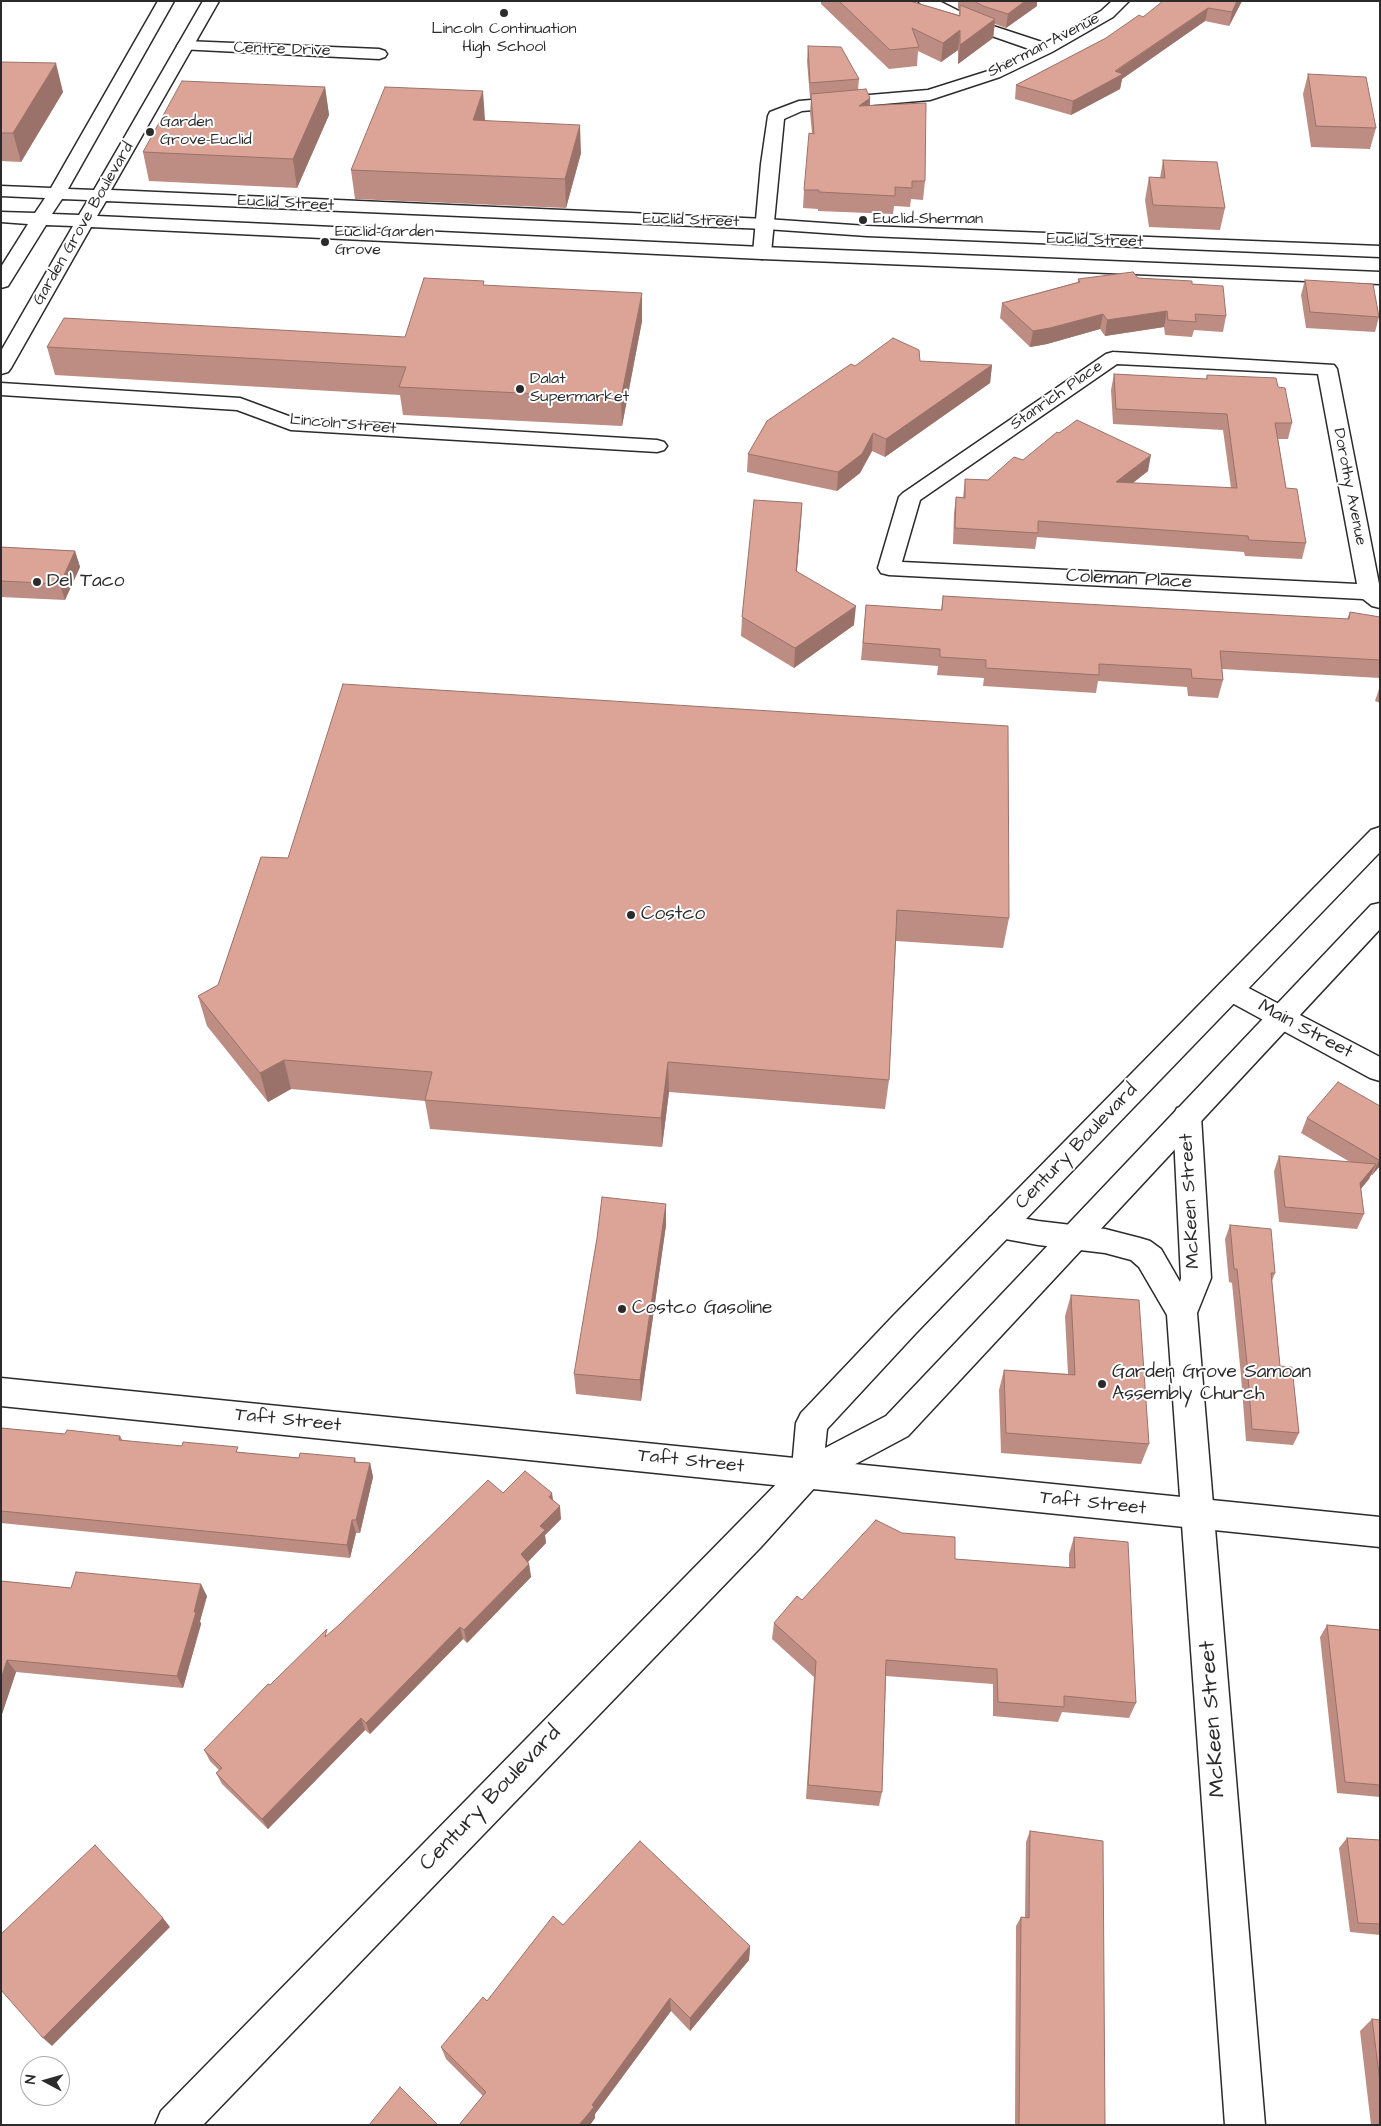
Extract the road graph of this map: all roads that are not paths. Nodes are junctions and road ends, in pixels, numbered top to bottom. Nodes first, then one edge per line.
1 (166, 1) edge
2 (211, 1) edge
3 (926, 1) edge
4 (1121, 1) edge
5 (185, 46) junction
6 (1046, 49) junction
7 (379, 54) dead end
8 (1, 191) edge
9 (56, 194) junction
10 (100, 196) junction
11 (1, 217) edge
12 (40, 218) junction
13 (84, 221) junction
14 (766, 224) junction
15 (1380, 252) edge
16 (762, 253) junction
17 (1380, 278) edge
18 (1, 282) edge
19 (1, 368) edge
20 (1327, 369) joint
21 (1, 389) edge
22 (657, 446) dead end
23 (889, 568) joint
24 (1374, 596) edge
25 (1380, 836) edge
26 (1380, 912) edge
27 (1230, 990) junction
28 (1281, 1017) junction
29 (1380, 1070) edge
30 (1187, 1116) junction
31 (1000, 1226) junction
32 (1073, 1238) junction
33 (1182, 1313) junction
34 (1, 1392) edge
35 (807, 1474) junction
36 (1198, 1515) junction
37 (1380, 1532) edge
38 (175, 2125) edge
39 (1245, 2125) edge

1 - 9 main road
2 - 5 main road, Garden Grove Boulevard
3 - 6 main road
4 - 6 main road, Sherman Avenue
5 - 7 main road, Centre Drive
5 - 10 main road, Garden Grove Boulevard
6 - 14 main road, Sherman Avenue
8 - 9 main road, Euclid Street
9 - 10 main road, Euclid Street
9 - 12 main road
10 - 13 main road, Garden Grove Boulevard
10 - 14 main road, Euclid Street
11 - 12 main road, Euclid Street
12 - 13 main road, Euclid Street
12 - 18 main road
13 - 16 main road, Euclid Street
13 - 19 main road, Garden Grove Boulevard
14 - 15 main road, Euclid Street
14 - 16 main road, Sherman Avenue
16 - 17 main road, Euclid Street
20 - 23 main road, Stanrich Place
20 - 24 main road, Dorothy Avenue
21 - 22 main road, Lincoln Street
23 - 24 main road, Coleman Place
25 - 27 main road, Century Boulevard
26 - 28 main road, Century Boulevard
27 - 28 main road, Main Street
27 - 31 main road, Century Boulevard
28 - 29 main road, Main Street
28 - 30 main road, Century Boulevard
30 - 32 main road, Century Boulevard
30 - 33 main road, McKeen Street
31 - 32 main road, McKeen Street
31 - 35 main road, Century Boulevard
32 - 33 main road, McKeen Street
32 - 35 main road, Century Boulevard
33 - 36 main road, McKeen Street
34 - 35 main road, Taft Street
35 - 36 main road, Taft Street
35 - 38 main road, Century Boulevard
36 - 37 main road, Taft Street
36 - 39 main road, McKeen Street

